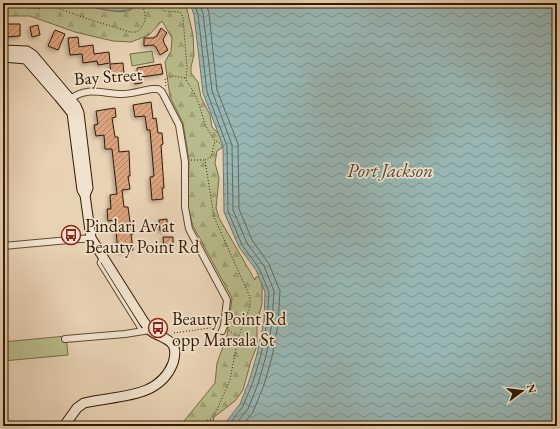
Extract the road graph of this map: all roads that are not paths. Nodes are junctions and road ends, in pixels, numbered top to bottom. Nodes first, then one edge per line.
1 (3, 50) edge
2 (3, 57) edge
3 (71, 99) junction
4 (85, 195) junction
5 (91, 238) junction
6 (3, 246) edge
7 (223, 329) road end
8 (146, 331) junction
9 (65, 339) dead end
10 (64, 426) edge

1 - 3 street, Bay Street
2 - 4 street, Bay Street
3 - 4 street
3 - 7 street, Bay Street
4 - 5 street
5 - 6 street
5 - 8 street
8 - 9 street
8 - 10 street

